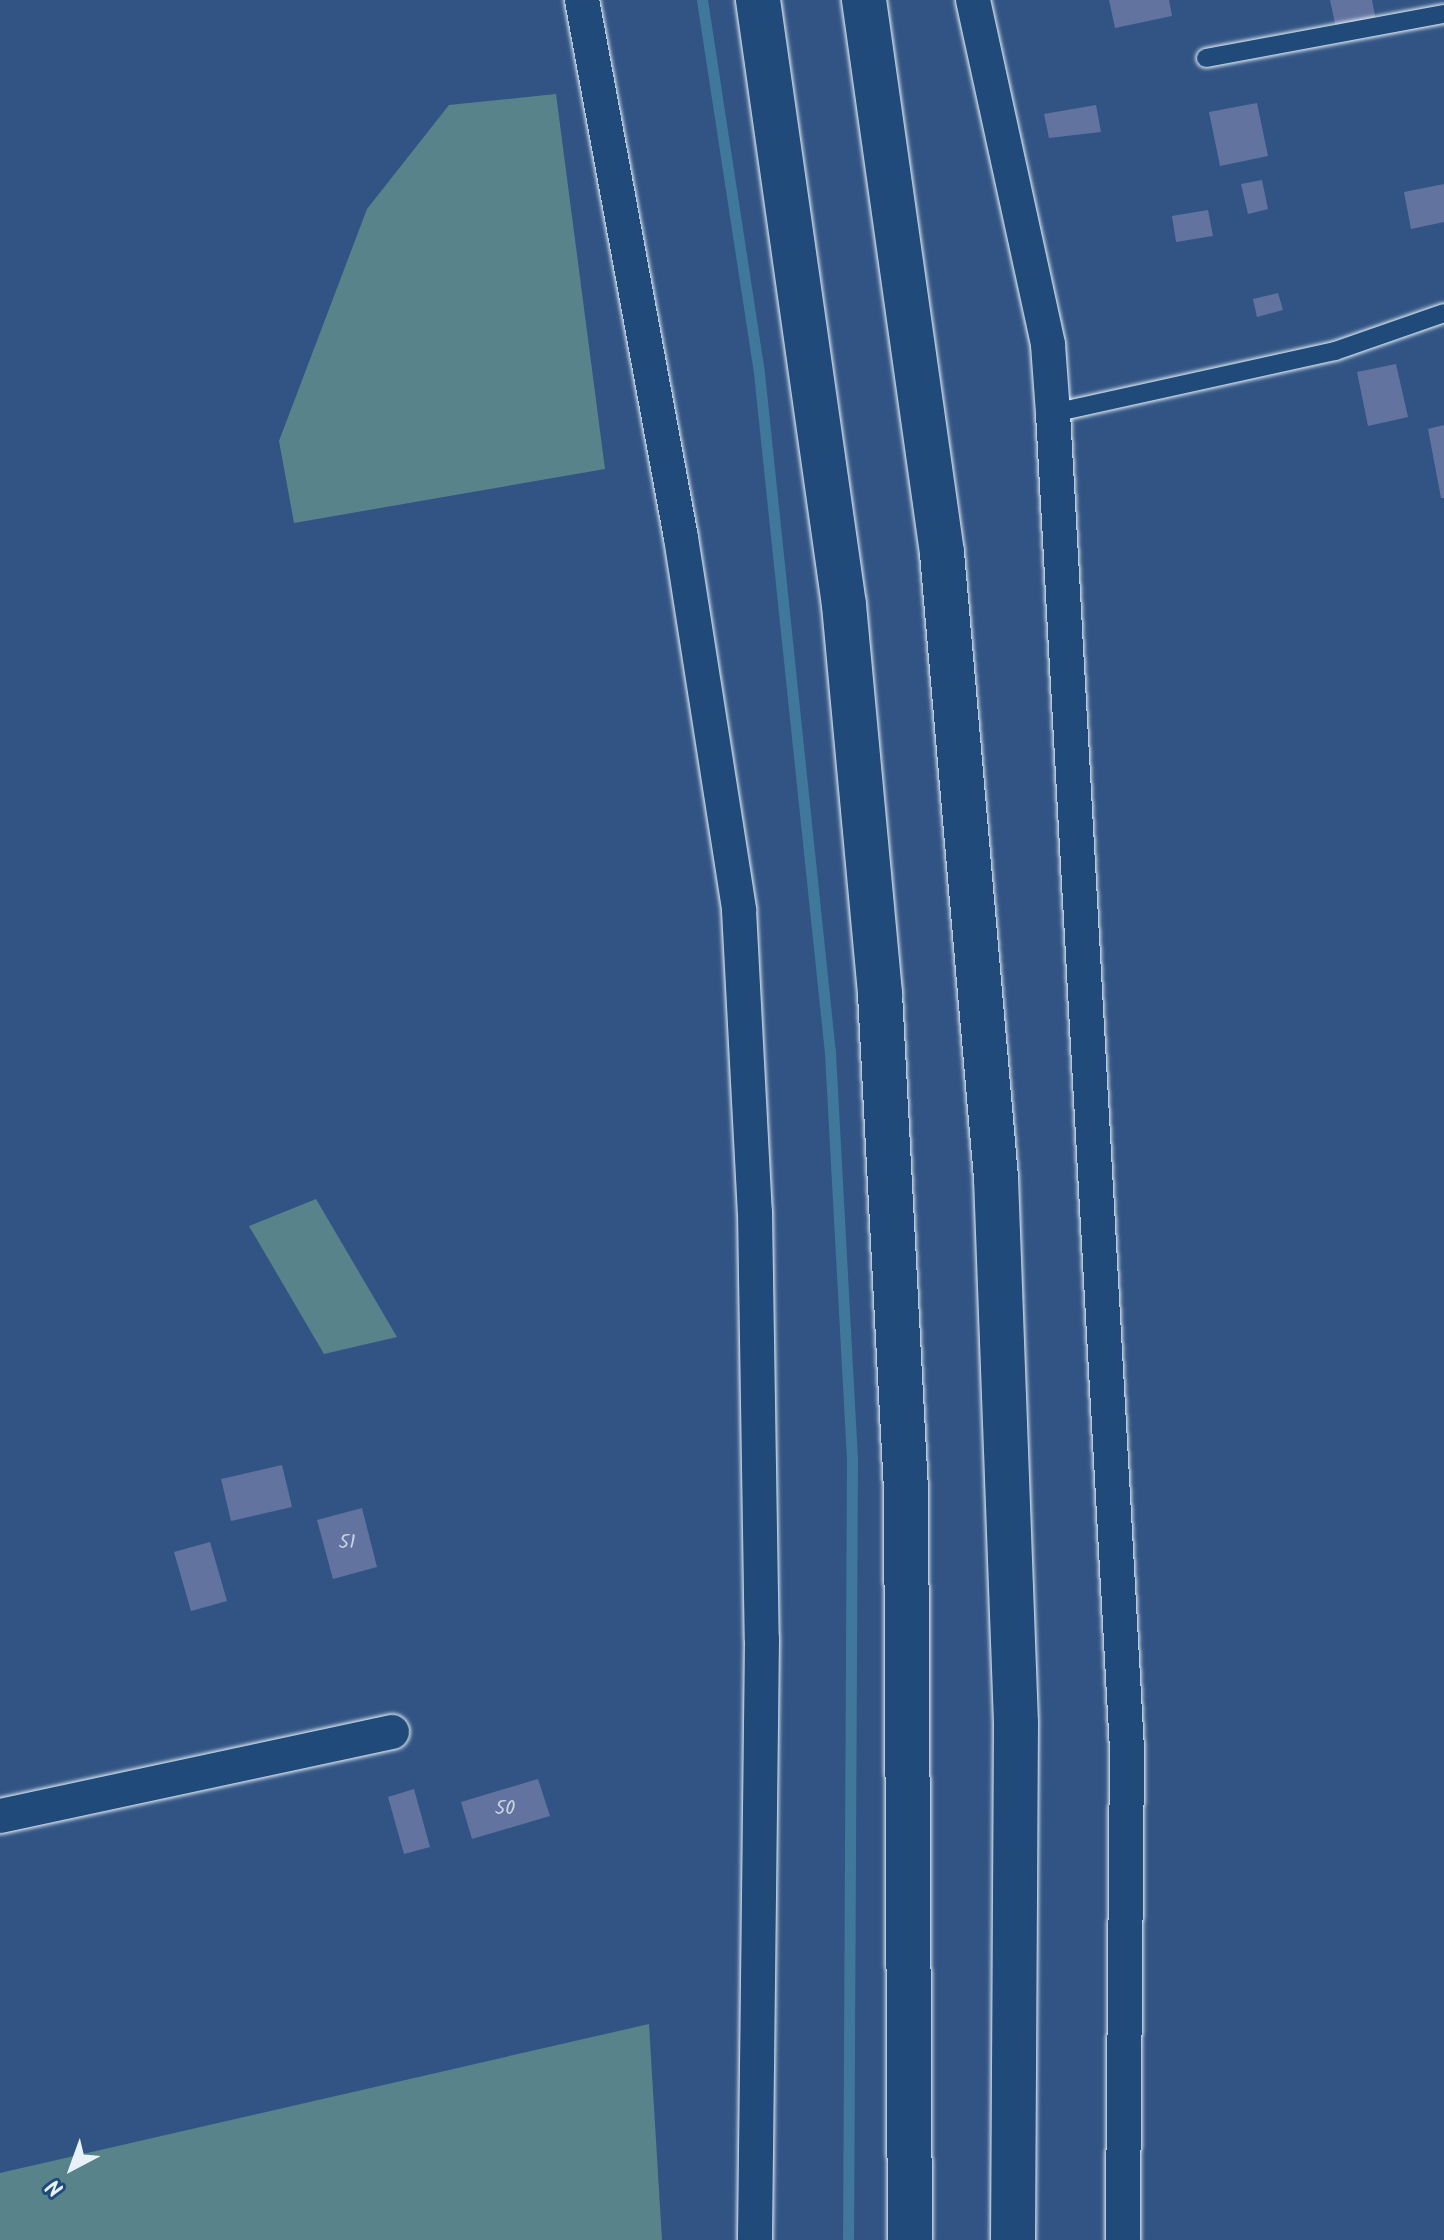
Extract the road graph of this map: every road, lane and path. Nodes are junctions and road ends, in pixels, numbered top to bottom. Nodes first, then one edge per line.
1 (582, 0) edge
2 (758, 0) edge
3 (864, 0) edge
4 (973, 0) edge
5 (1444, 14) edge
6 (1206, 58) dead end
7 (1444, 313) edge
8 (1053, 413) junction
9 (392, 1732) dead end
10 (0, 1816) edge
11 (755, 2240) edge
12 (910, 2240) edge
13 (1013, 2240) edge
14 (1123, 2240) edge

1 - 11 street
2 - 12 highway
3 - 13 highway
4 - 8 street
5 - 6 lane
7 - 8 lane
8 - 14 street
9 - 10 street

